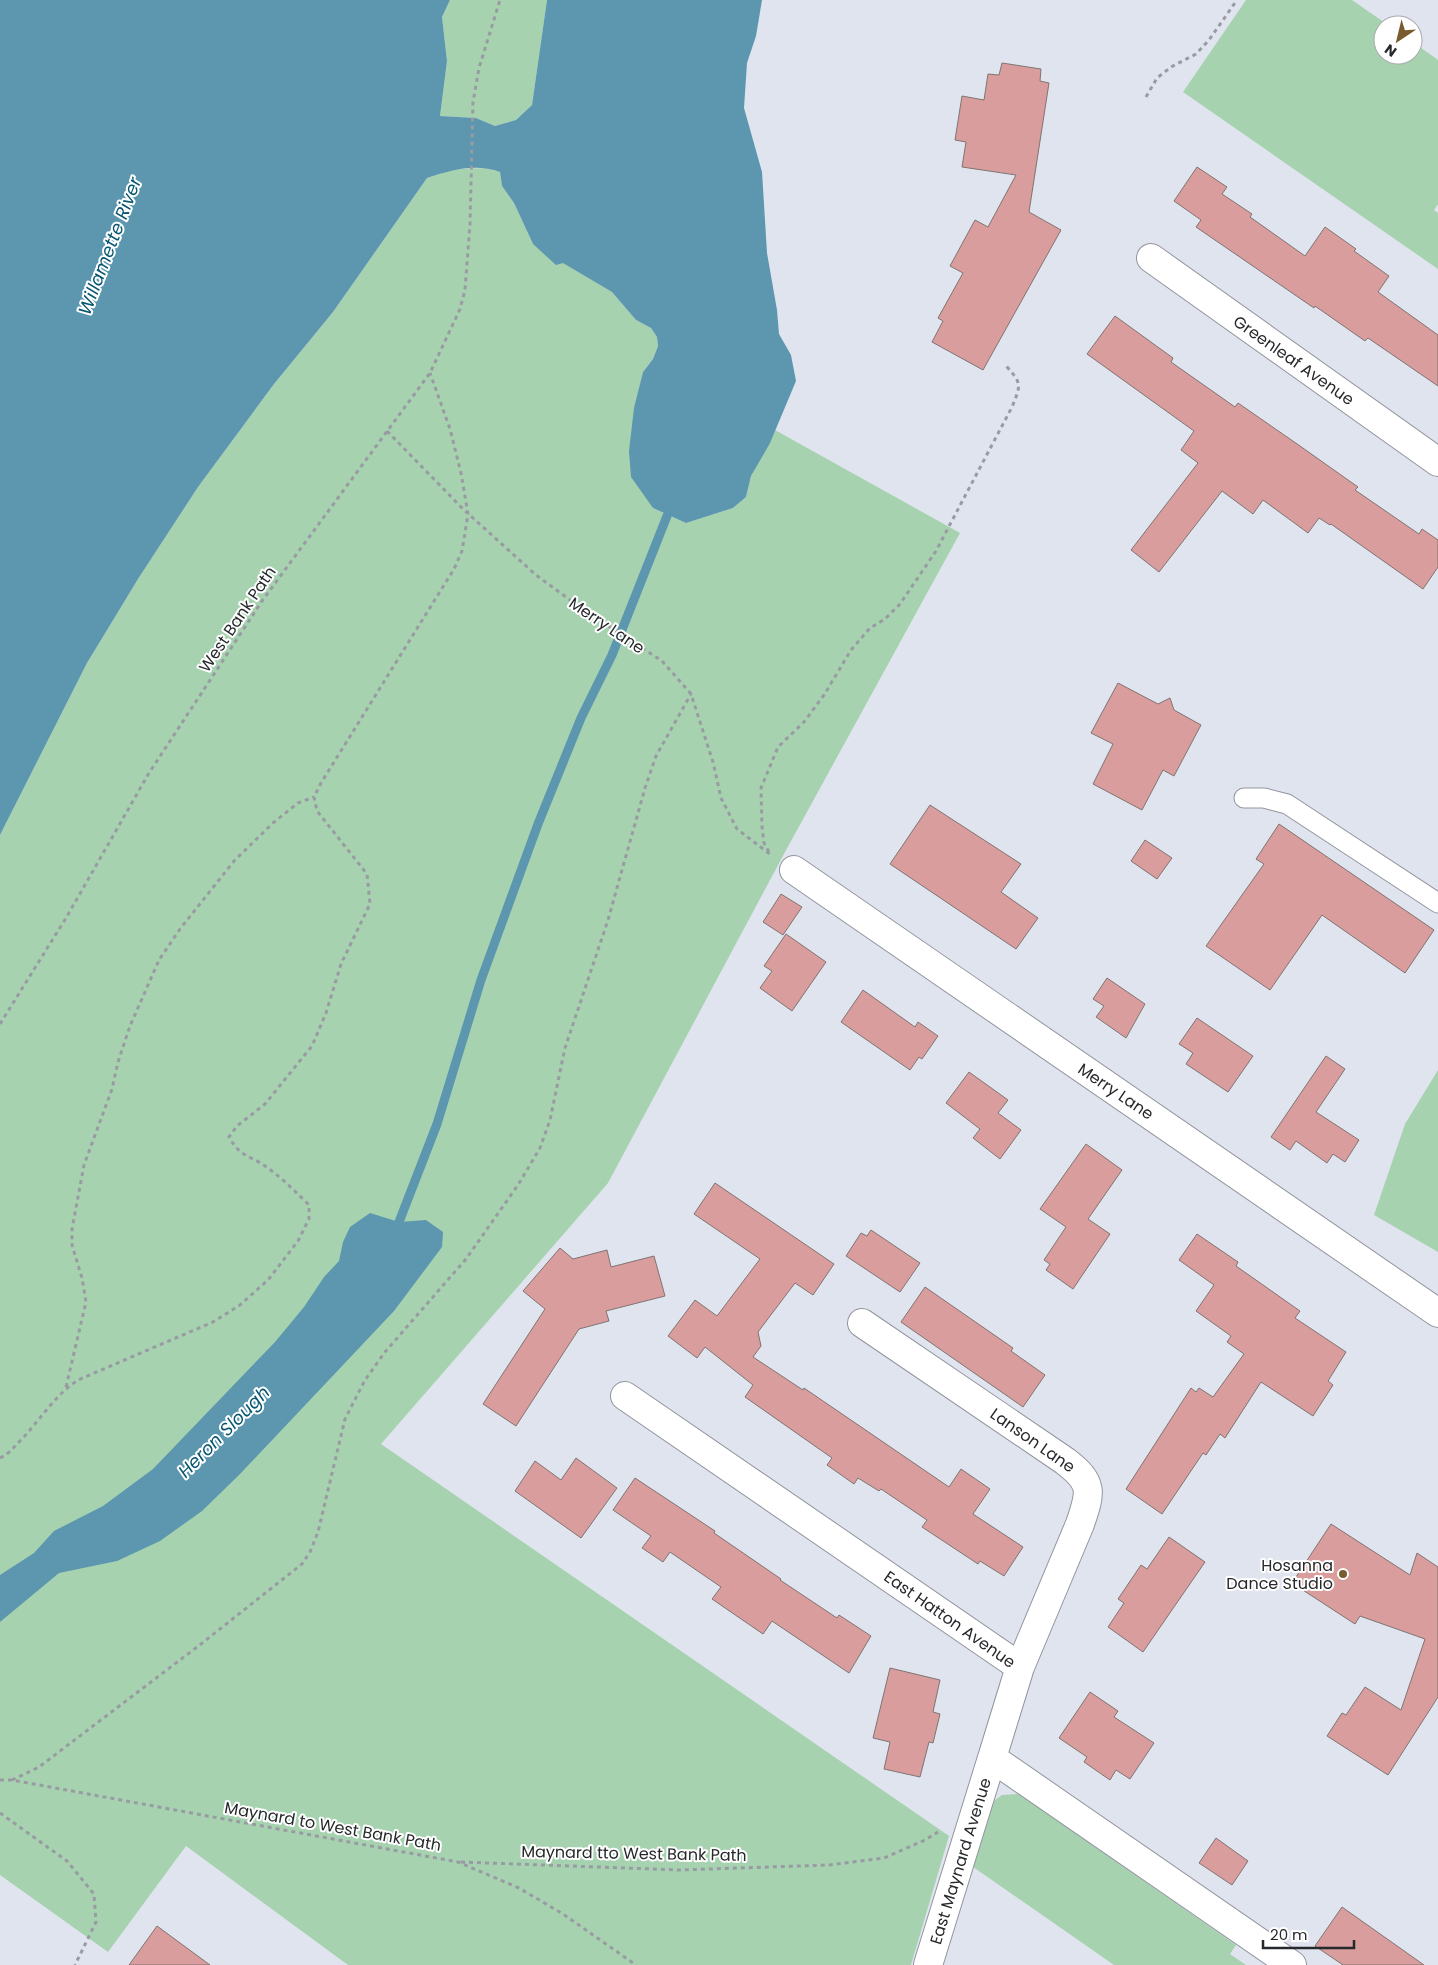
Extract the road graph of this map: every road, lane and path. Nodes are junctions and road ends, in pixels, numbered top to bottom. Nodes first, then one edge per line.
1 (500, 0) edge
2 (1237, 0) edge
3 (1146, 97) dead end
4 (1151, 258) dead end
5 (1006, 366) dead end
6 (430, 374) junction
7 (387, 431) junction
8 (1438, 462) edge
9 (468, 514) junction
10 (690, 694) junction
11 (314, 797) junction
12 (1244, 798) dead end
13 (794, 870) dead end
14 (1438, 903) edge
15 (0, 1024) edge
16 (1438, 1313) edge
17 (862, 1323) dead end
18 (66, 1388) junction
19 (625, 1396) dead end
20 (0, 1458) edge
21 (1020, 1667) junction
22 (992, 1758) junction
23 (0, 1780) edge
24 (12, 1780) junction
25 (975, 1809) junction
26 (0, 1813) edge
27 (458, 1862) junction
28 (75, 1965) edge
29 (636, 1965) edge
30 (928, 1965) edge
31 (1292, 1965) edge

1 - 6 path, West Bank Path
2 - 3 path
4 - 8 street, Greenleaf Avenue
5 - 10 path, Merry Lane
6 - 7 path, West Bank Path
6 - 9 path
7 - 9 path, Merry Lane
7 - 15 path, West Bank Path
9 - 10 path, Merry Lane
9 - 11 path
10 - 24 path
11 - 18 path
11 - 18 path
12 - 14 lane
13 - 16 street, Merry Lane
17 - 21 street, Lanson Lane
18 - 20 path
19 - 21 street, East Hatton Avenue
21 - 22 street, East Hatton Avenue
22 - 25 street, East Maynard Avenue
22 - 31 street
23 - 24 path, Maynard to West Bank Path
24 - 27 path, Maynard to West Bank Path
25 - 27 path, Maynard tto West Bank Path
25 - 30 street, East Maynard Avenue
26 - 28 path
27 - 29 path, Maynard to West Bank Path

